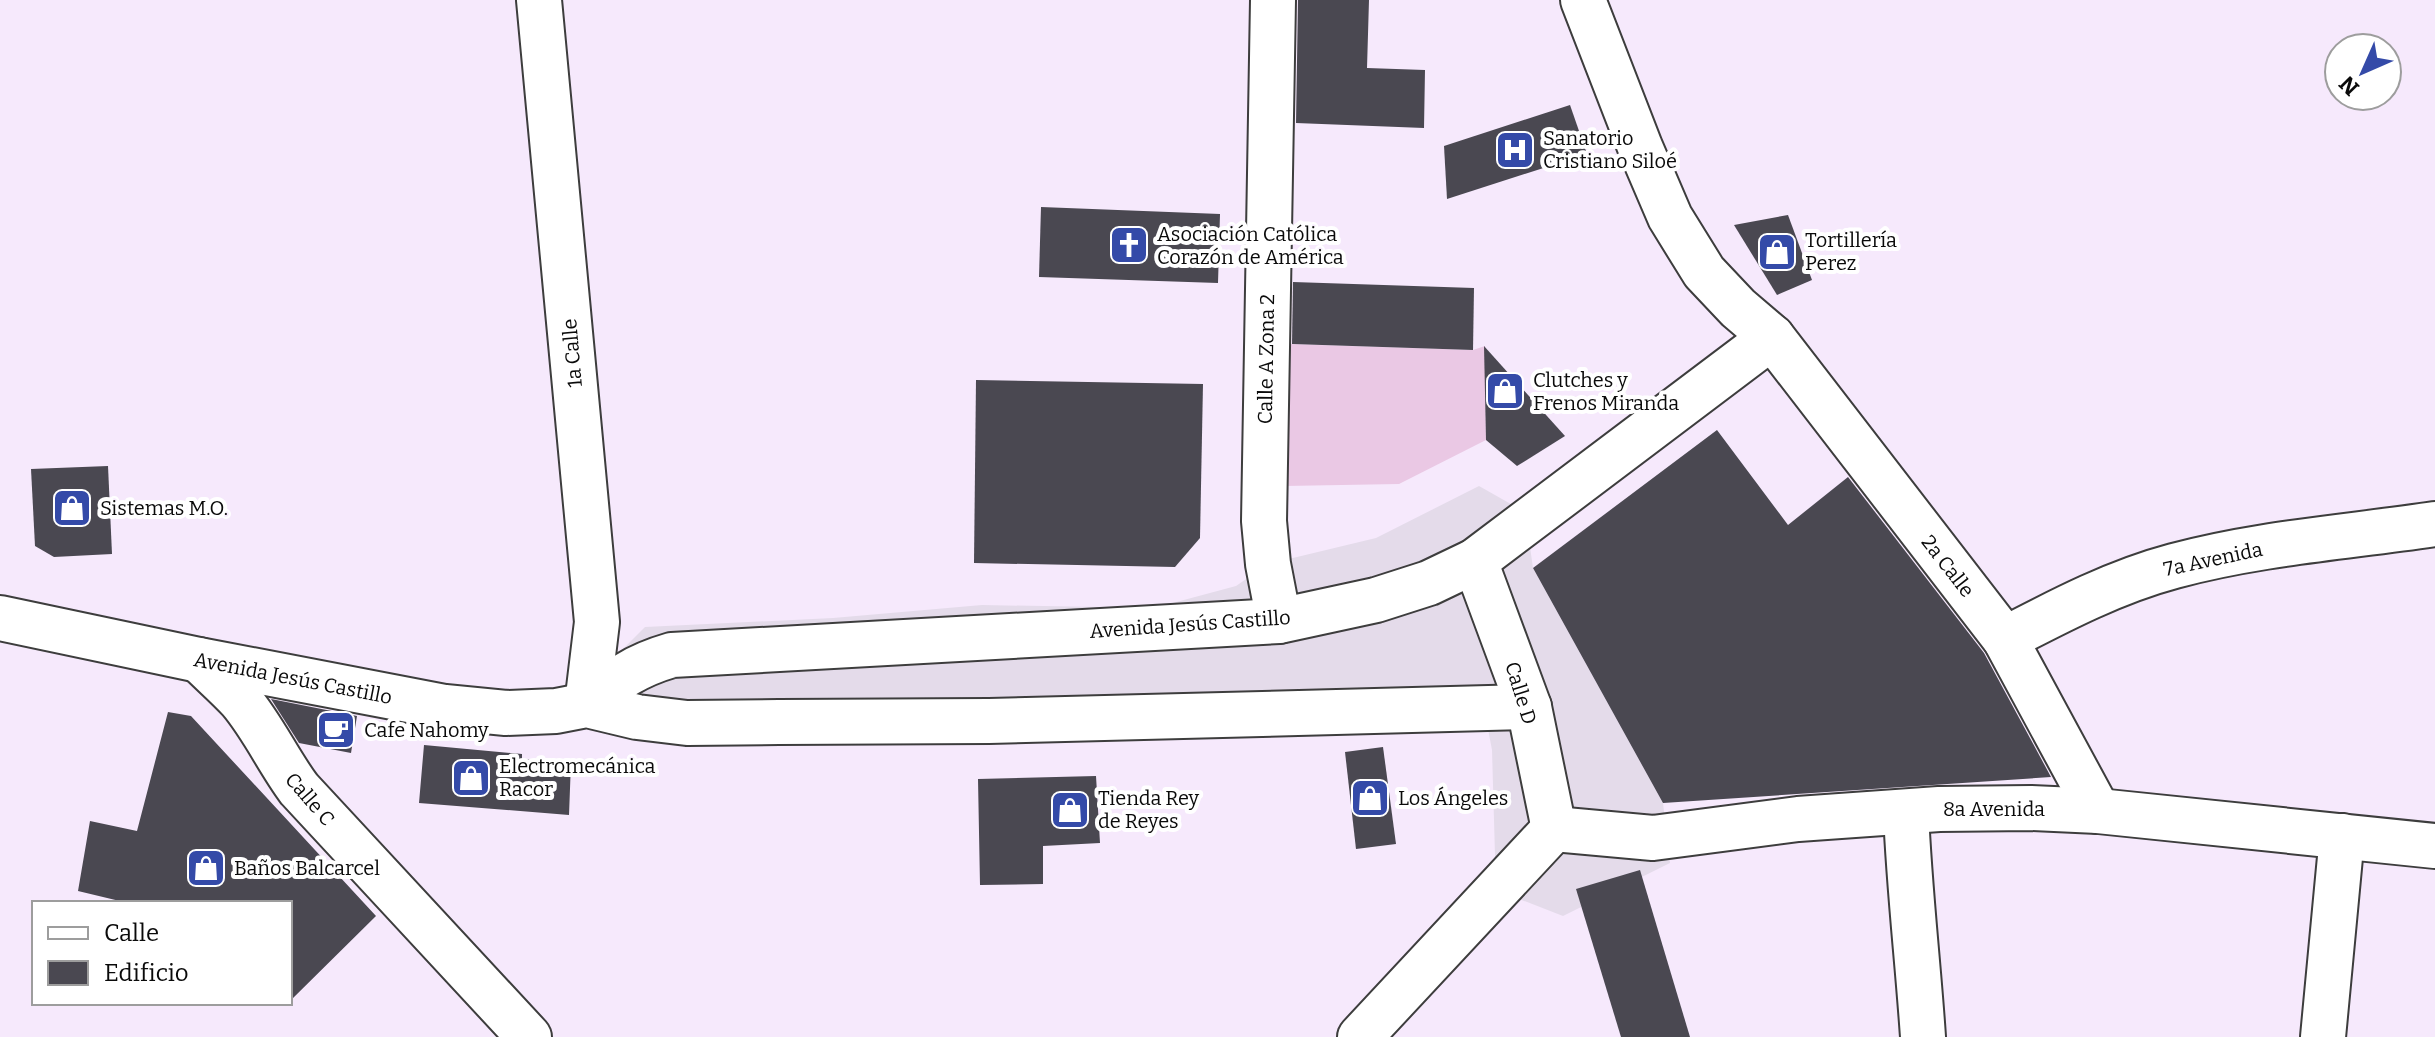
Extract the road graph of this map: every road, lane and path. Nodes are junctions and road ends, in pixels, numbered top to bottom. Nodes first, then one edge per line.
1 (539, 0) edge
2 (1273, 0) edge
3 (1583, 0) edge
4 (1772, 337) junction
5 (2435, 524) edge
6 (1475, 561) junction
7 (0, 618) edge
8 (1279, 621) junction
9 (2005, 639) junction
10 (199, 660) junction
11 (587, 705) junction
12 (1529, 707) junction
13 (2098, 811) junction
14 (1906, 812) junction
15 (1554, 829) junction
16 (2342, 836) junction
17 (2435, 846) edge
18 (529, 1037) edge
19 (1360, 1037) edge
20 (1923, 1037) edge
21 (2323, 1037) edge

1 - 11 street, 1a Calle
2 - 8 street, Calle A Zona 2
3 - 4 street, 2a Calle
4 - 6 street, Avenida Jesús Castillo
4 - 9 street, 2a Calle
5 - 9 street, 7a Avenida
6 - 8 street, Avenida Jesús Castillo
6 - 12 street, Calle D
7 - 10 street, Avenida Jesús Castillo
8 - 11 street, Avenida Jesús Castillo
9 - 13 street, 2a Calle
10 - 11 street, Avenida Jesús Castillo
10 - 18 street, Calle C
11 - 12 street, Avenida Jesús Castillo
12 - 15 street, Calle D
13 - 14 street, 8a Avenida
13 - 16 street, 8a Avenida
14 - 15 street, 8a Avenida
14 - 20 street
15 - 19 street
16 - 17 street, 8a Avenida
16 - 21 street

